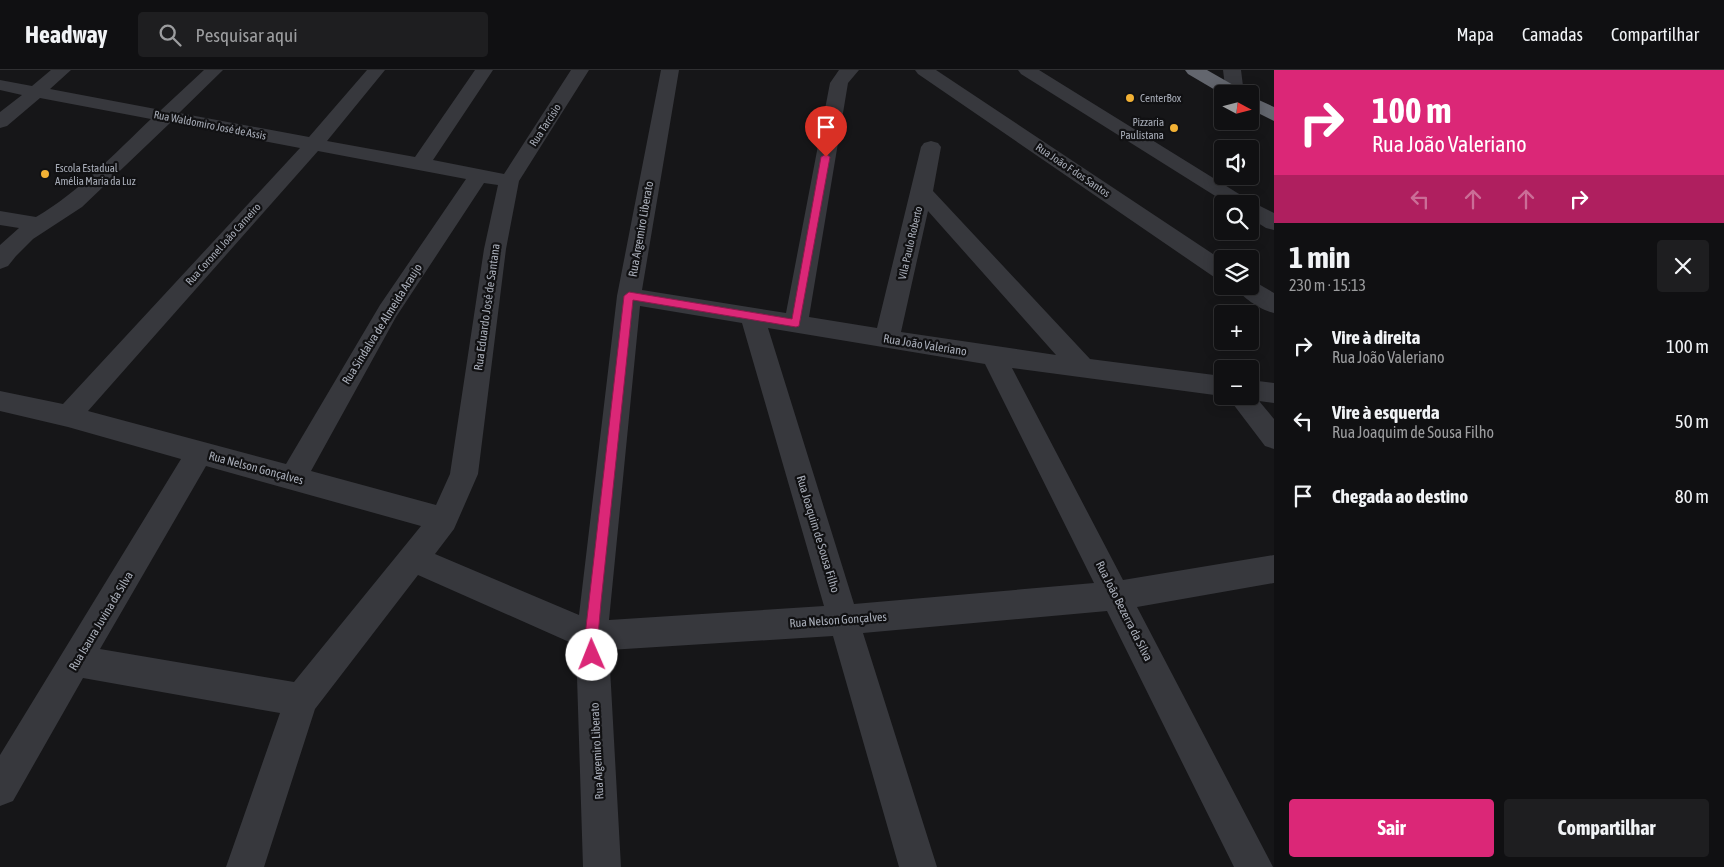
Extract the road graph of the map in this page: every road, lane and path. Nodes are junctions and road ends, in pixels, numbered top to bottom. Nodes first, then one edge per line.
1 (62, 70) edge
2 (214, 70) edge
3 (376, 70) edge
4 (484, 70) edge
5 (580, 70) edge
6 (670, 70) edge
7 (850, 70) edge
8 (924, 70) edge
9 (1027, 70) edge
10 (1194, 70) edge
11 (1232, 70) edge
12 (0, 85) edge
13 (1220, 85) edge
14 (1234, 85) edge
15 (36, 92) junction
16 (1259, 107) edge
17 (1274, 115) edge
18 (164, 116) junction
19 (0, 122) edge
20 (313, 144) junction
21 (930, 147) dead end
22 (420, 165) junction
23 (478, 175) junction
24 (509, 180) junction
25 (922, 192) junction
26 (1228, 195) edge
27 (1259, 214) edge
28 (0, 218) edge
29 (1274, 223) edge
30 (38, 225) junction
31 (0, 261) edge
32 (1214, 265) edge
33 (1259, 295) edge
34 (629, 296) junction
35 (1274, 305) edge
36 (752, 316) junction
37 (796, 323) junction
38 (887, 338) junction
39 (993, 356) junction
40 (1084, 368) junction
41 (1214, 385) edge
42 (1259, 391) edge
43 (1274, 393) edge
44 (0, 401) edge
45 (1247, 405) edge
46 (68, 416) junction
47 (1274, 438) edge
48 (200, 452) junction
49 (293, 478) junction
50 (444, 520) junction
51 (414, 560) junction
52 (1274, 569) edge
53 (1116, 596) junction
54 (845, 620) junction
55 (592, 636) junction
56 (77, 661) junction
57 (301, 700) junction
58 (0, 788) edge
59 (245, 867) edge
60 (602, 867) edge
61 (918, 867) edge
62 (1254, 867) edge

1 - 15 street
2 - 18 street
3 - 20 street, Rua Coronel João Carneiro
4 - 22 street
5 - 24 street, Rua Tarcisio
6 - 34 street, Rua Argemiro Liberato
7 - 37 street
8 - 32 street, Rua João F dos Santos
9 - 26 street
10 - 13 highway
11 - 14 street
12 - 15 street, Rua Waldomiro José de Assis
15 - 18 street, Rua Waldomiro José de Assis
15 - 19 street
16 - 17 highway
18 - 20 street, Rua Waldomiro José de Assis
18 - 30 street
20 - 22 street, Rua Waldomiro José de Assis
20 - 46 street, Rua Coronel João Carneiro
21 - 25 street, Vila Paulo Roberto
22 - 23 street
23 - 24 street
23 - 49 street, Rua Sindalva de Almeida Araujo
24 - 50 street, Rua Eduardo José de Santana
25 - 38 street, Vila Paulo Roberto
25 - 40 street
27 - 29 street
28 - 30 street
30 - 31 street
33 - 35 street
34 - 36 street, Rua João Valeriano
34 - 55 street, Rua Argemiro Liberato
36 - 37 street, Rua João Valeriano
36 - 54 street, Rua Joaquim de Sousa Filho
37 - 38 street, Rua João Valeriano
38 - 39 street, Rua João Valeriano
39 - 40 street, Rua João Valeriano
39 - 53 street, Rua Joāo Bezerra da Silva
40 - 41 street, Rua João Valeriano
42 - 43 street
44 - 46 street, Rua Nelson Gonçalves
45 - 47 street
46 - 48 street, Rua Nelson Gonçalves
48 - 49 street, Rua Nelson Gonçalves
48 - 56 street, Rua Isaura Juvina da Silva
49 - 50 street, Rua Nelson Gonçalves
50 - 51 street, Rua Eduardo José de Santana
51 - 55 street, Rua Nelson Gonçalves
51 - 57 street, Rua Eduardo José de Santana
52 - 53 street, Rua Nelson Gonçalves
53 - 54 street, Rua Nelson Gonçalves
53 - 62 street, Rua Joāo Bezerra da Silva
54 - 55 street, Rua Nelson Gonçalves
54 - 61 street, Rua Joaquim de Sousa Filho
55 - 60 street, Rua Argemiro Liberato
56 - 57 street
56 - 58 street, Rua Isaura Juvina da Silva
57 - 59 street

